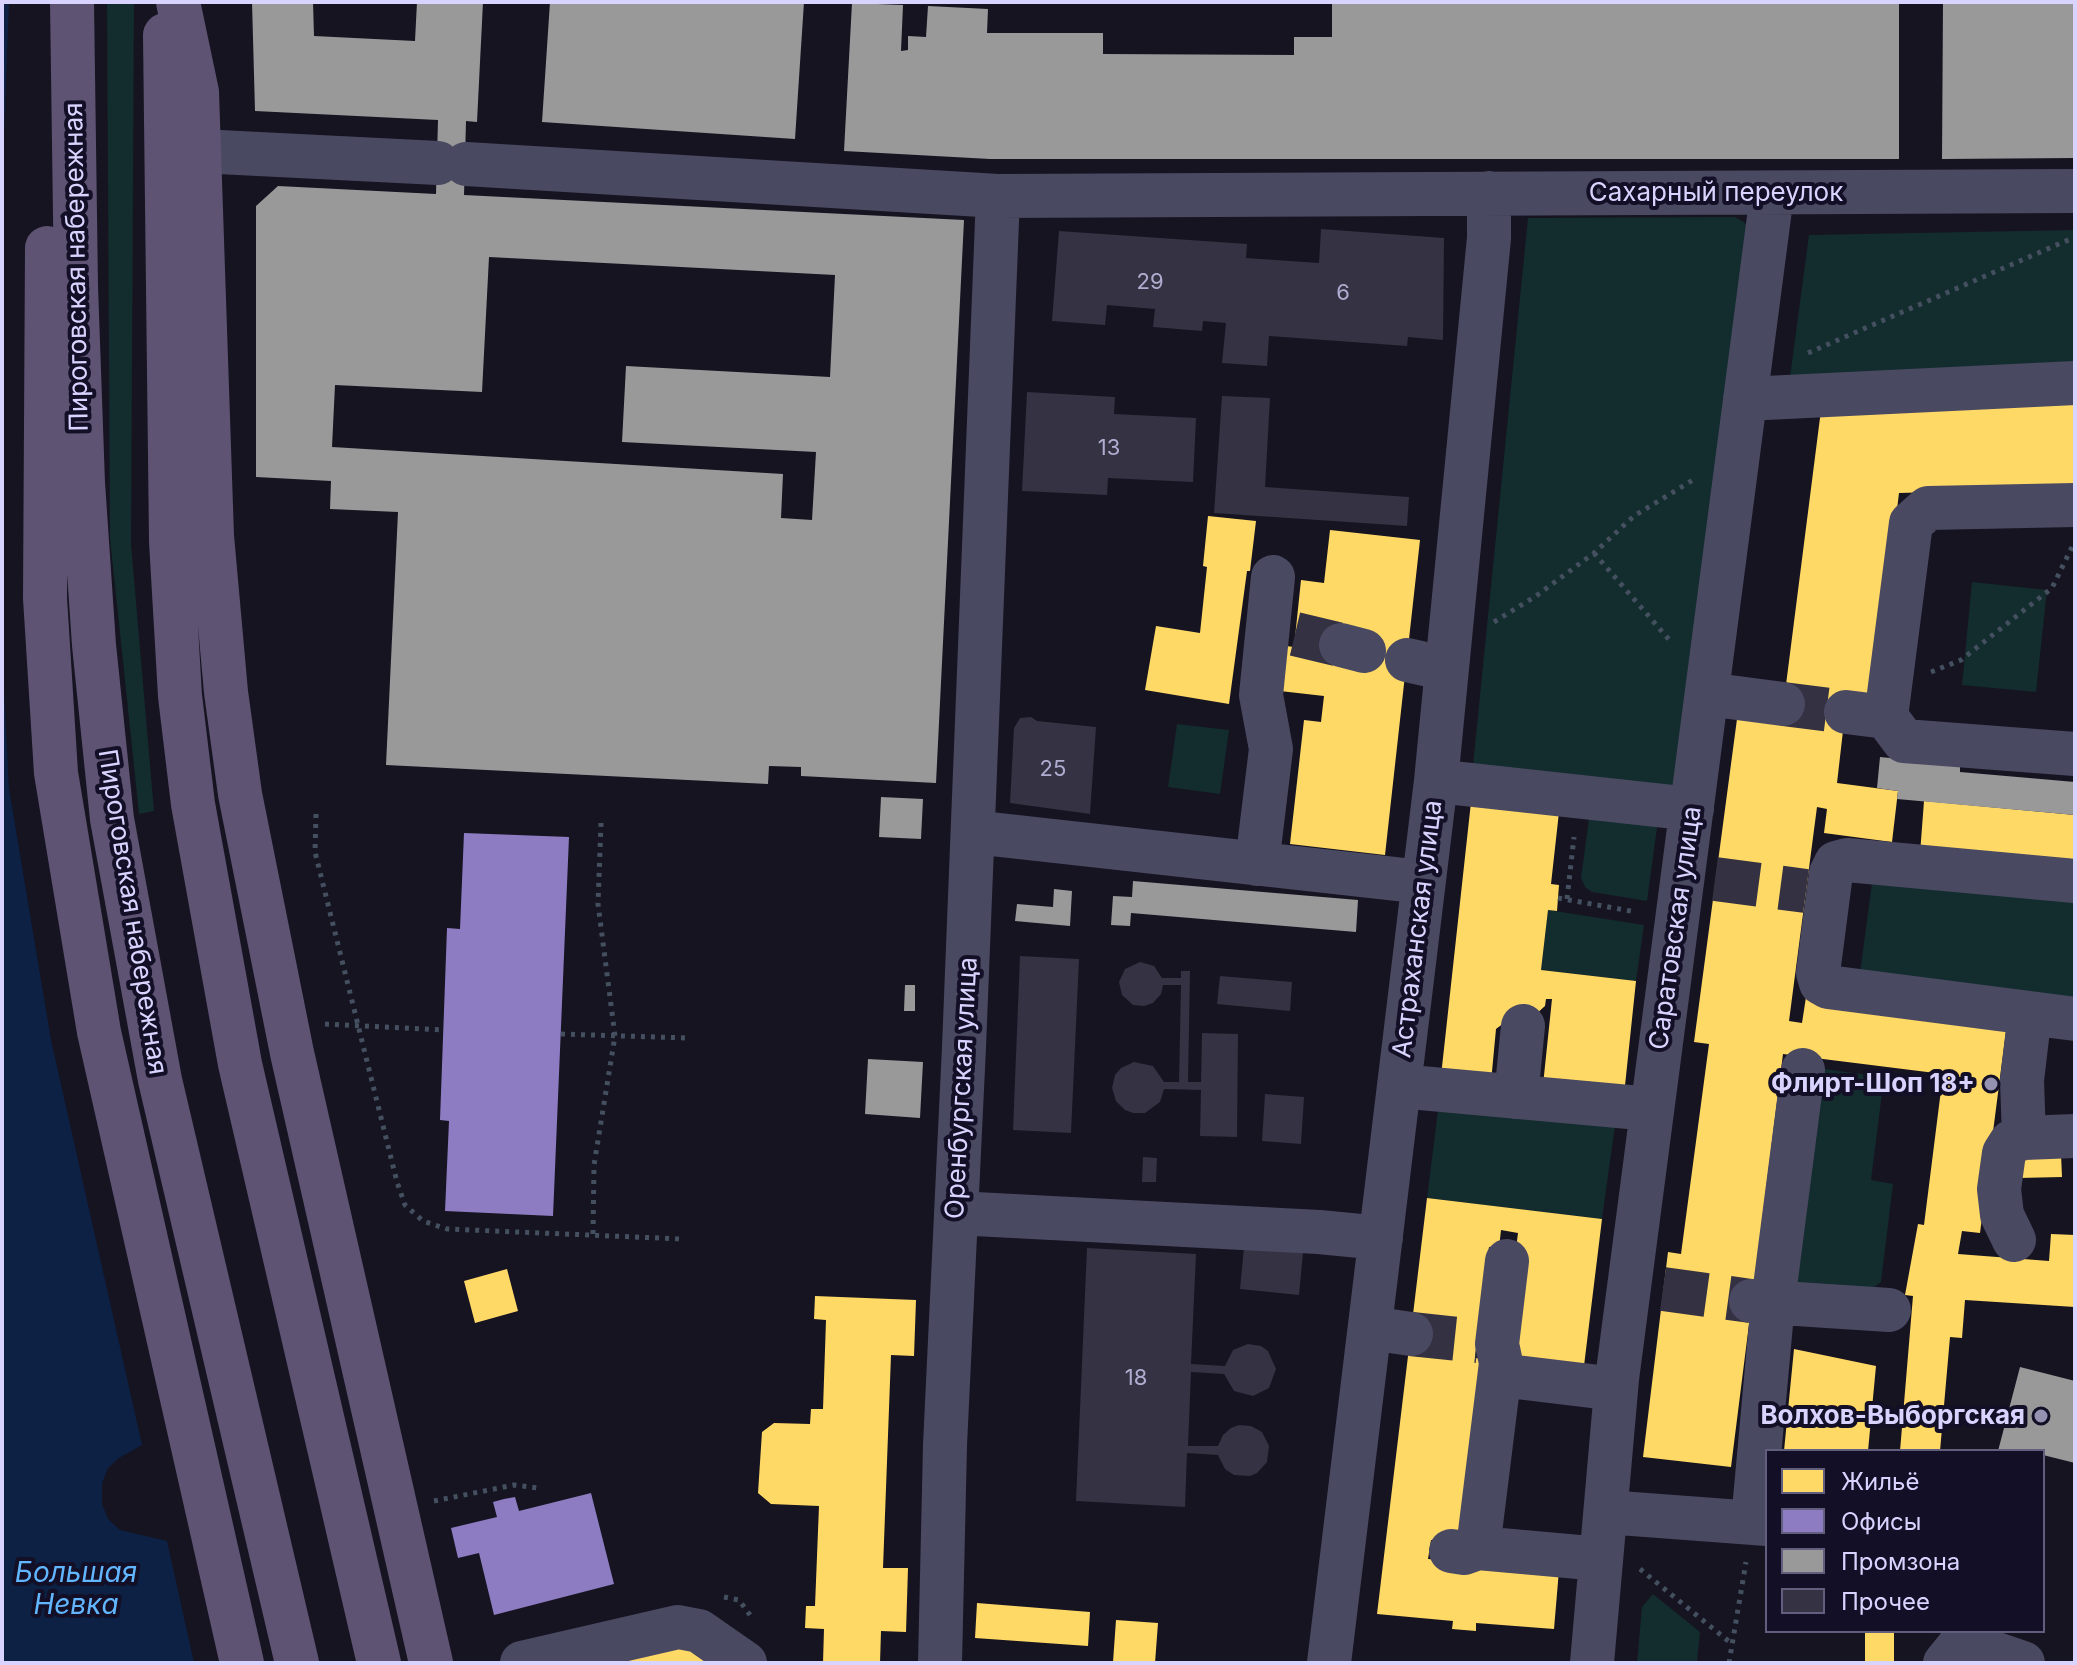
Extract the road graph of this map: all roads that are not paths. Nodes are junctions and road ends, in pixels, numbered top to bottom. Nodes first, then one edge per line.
1 (63, 2) edge
2 (72, 2) edge
3 (165, 2) edge
4 (178, 2) edge
5 (199, 151) junction
6 (2075, 191) edge
7 (1489, 193) junction
8 (1772, 194) junction
9 (998, 196) junction
10 (2075, 383) edge
11 (1745, 399) junction
12 (2075, 505) edge
13 (1273, 577) dead end
14 (1708, 690) junction
15 (1783, 704) tunnel mouth
16 (2075, 754) edge
17 (1436, 781) junction
18 (1692, 809) junction
19 (974, 813) junction
20 (1257, 864) junction
21 (2075, 881) edge
22 (1423, 882) junction
23 (2030, 1013) junction
24 (2075, 1019) edge
25 (1523, 1026) dead end
26 (1803, 1070) dead end
27 (1399, 1086) junction
28 (1516, 1097) junction
29 (1651, 1109) junction
30 (2075, 1136) edge
31 (2024, 1138) junction
32 (956, 1213) junction
33 (1381, 1238) junction
34 (2014, 1240) dead end
35 (1507, 1261) dead end
36 (1762, 1301) junction
37 (1889, 1310) dead end
38 (1491, 1353) junction
39 (1616, 1389) junction
40 (1606, 1512) junction
41 (1760, 1523) edge
42 (1620, 1564) junction
43 (242, 1663) edge
44 (297, 1663) edge
45 (379, 1663) edge
46 (431, 1663) edge
47 (522, 1663) edge
48 (745, 1663) edge
49 (940, 1663) edge
50 (1329, 1663) edge
51 (1592, 1663) edge
52 (1945, 1663) edge
53 (2023, 1663) edge

1 - 43 main road
2 - 44 main road, Пироговская набережная
3 - 45 main road
4 - 5 main road
5 - 9 street, Сахарный переулок
5 - 46 main road
6 - 8 street, Сахарный переулок
7 - 8 street, Сахарный переулок
7 - 9 street, Сахарный переулок
7 - 17 street, Астраханская улица
8 - 11 street, Саратовская улица
9 - 19 street, Оренбургская улица
10 - 11 street
11 - 14 street, Саратовская улица
12 - 16 street
13 - 20 street
14 - 15 street
14 - 18 street, Саратовская улица
17 - 18 street
17 - 22 street, Астраханская улица
18 - 29 street, Саратовская улица
19 - 20 street
19 - 32 street, Оренбургская улица
20 - 22 street
21 - 23 street
22 - 27 street, Астраханская улица
23 - 24 street
23 - 31 street
25 - 28 street
26 - 36 street
27 - 28 street
27 - 33 street, Астраханская улица
28 - 29 street
29 - 39 street, Саратовская улица
30 - 31 street
31 - 34 street
32 - 33 street
32 - 49 street, Оренбургская улица
33 - 50 street, Астраханская улица
35 - 38 street
36 - 37 street
36 - 41 street
38 - 39 street
38 - 42 street
39 - 40 street, Саратовская улица
40 - 41 street
40 - 42 street, Саратовская улица
42 - 51 street, Саратовская улица
47 - 48 street
52 - 53 street

